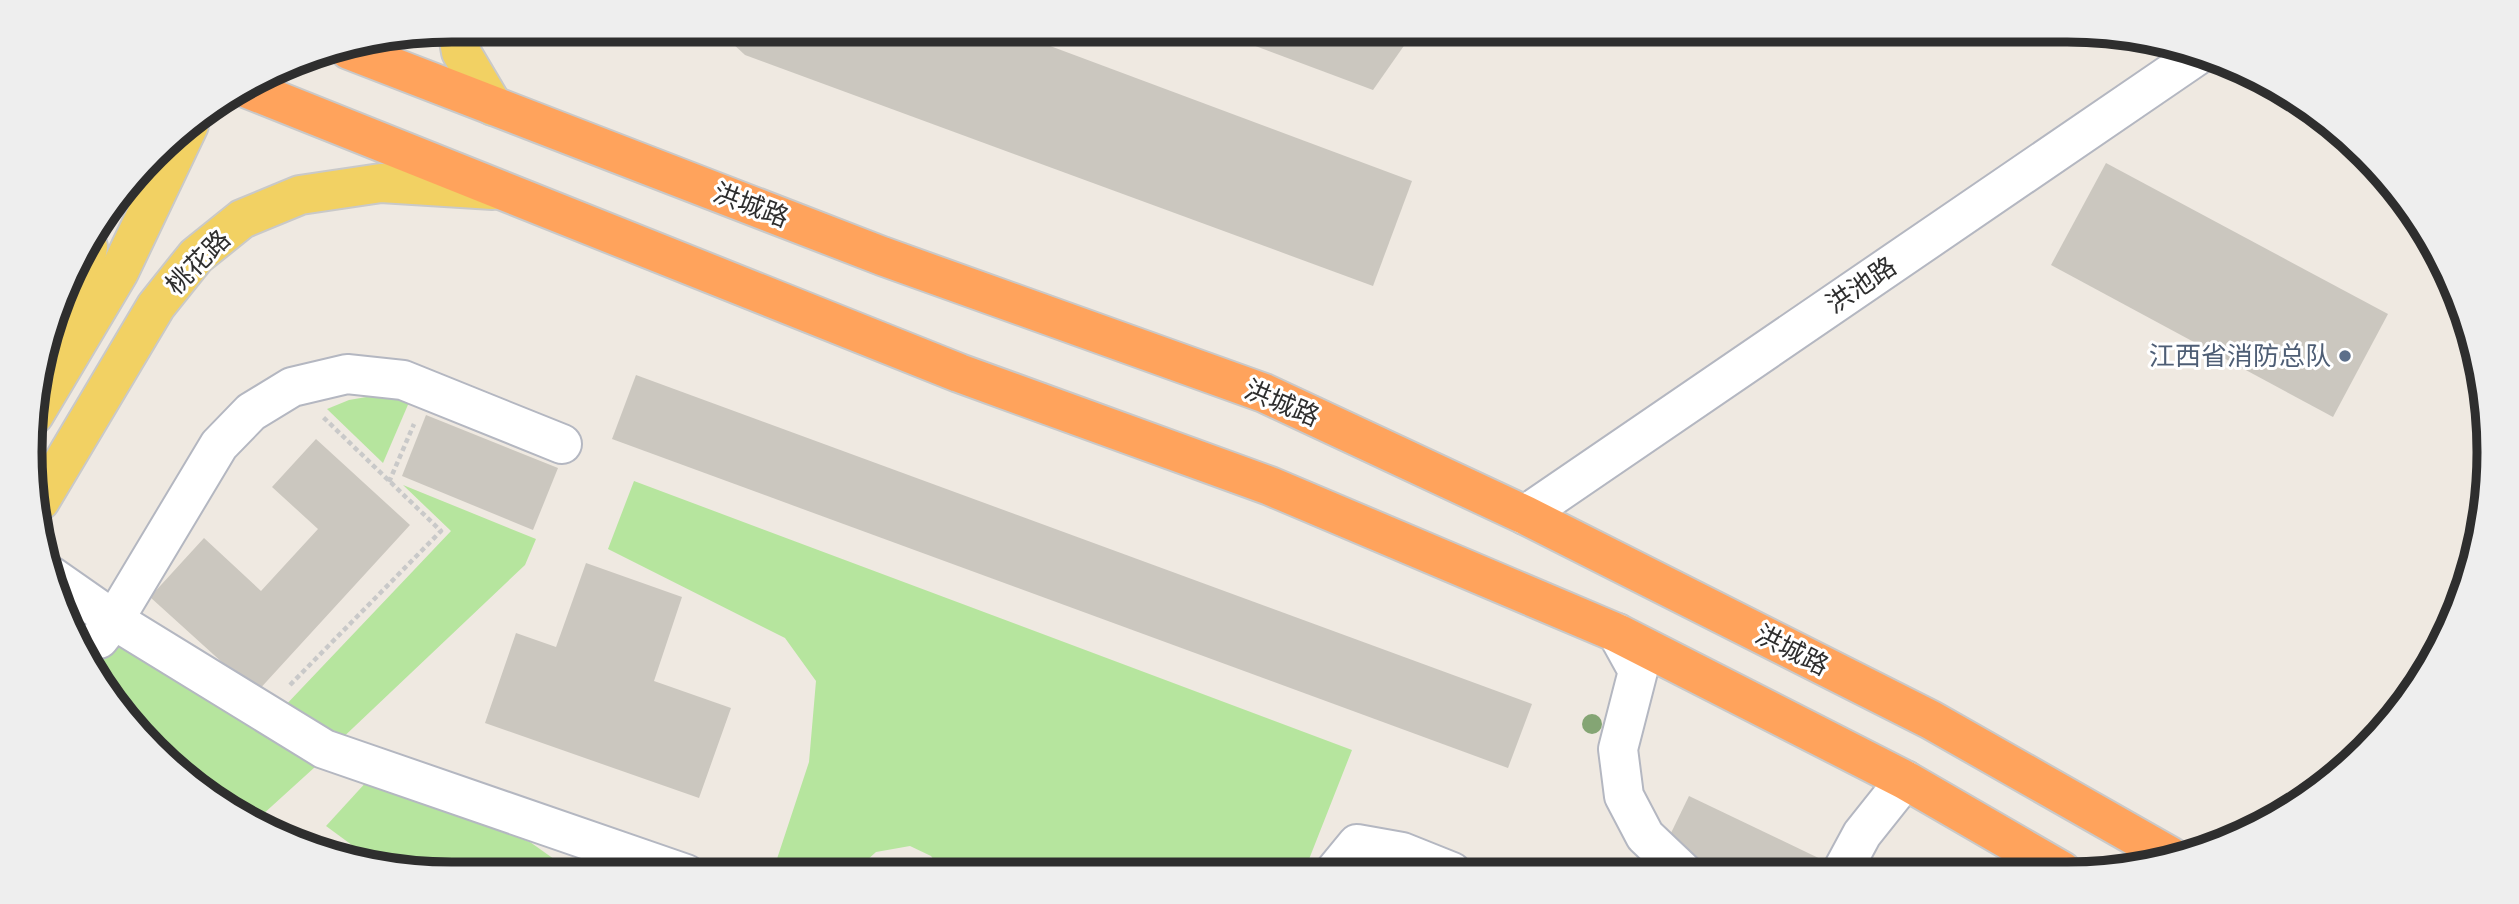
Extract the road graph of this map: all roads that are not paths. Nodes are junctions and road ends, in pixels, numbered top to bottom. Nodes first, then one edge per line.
1 (459, 42) edge
2 (358, 53) edge
3 (2189, 61) edge
4 (256, 92) edge
5 (493, 106) junction
6 (178, 147) edge
7 (503, 191) junction
8 (83, 273) edge
9 (50, 375) edge
10 (47, 395) edge
11 (562, 444) dead end
12 (45, 493) edge
13 (1525, 515) junction
14 (67, 592) edge
15 (106, 631) junction
16 (1617, 633) junction
17 (1905, 780) junction
18 (2161, 851) edge
19 (652, 862) edge
20 (1343, 862) edge
21 (1427, 862) edge
22 (1672, 862) edge
23 (1847, 862) edge
24 (2046, 862) edge

1 - 5 main road
2 - 5 highway, 洪城路
3 - 13 street, 洪池路
4 - 7 highway
5 - 13 highway, 洪城路
6 - 10 main road
7 - 12 main road, 桃花路
7 - 16 highway
8 - 9 main road
11 - 15 street
13 - 18 highway, 洪城路
14 - 15 street
15 - 19 street
16 - 17 highway
16 - 22 street
17 - 23 street
17 - 24 highway
20 - 21 street

